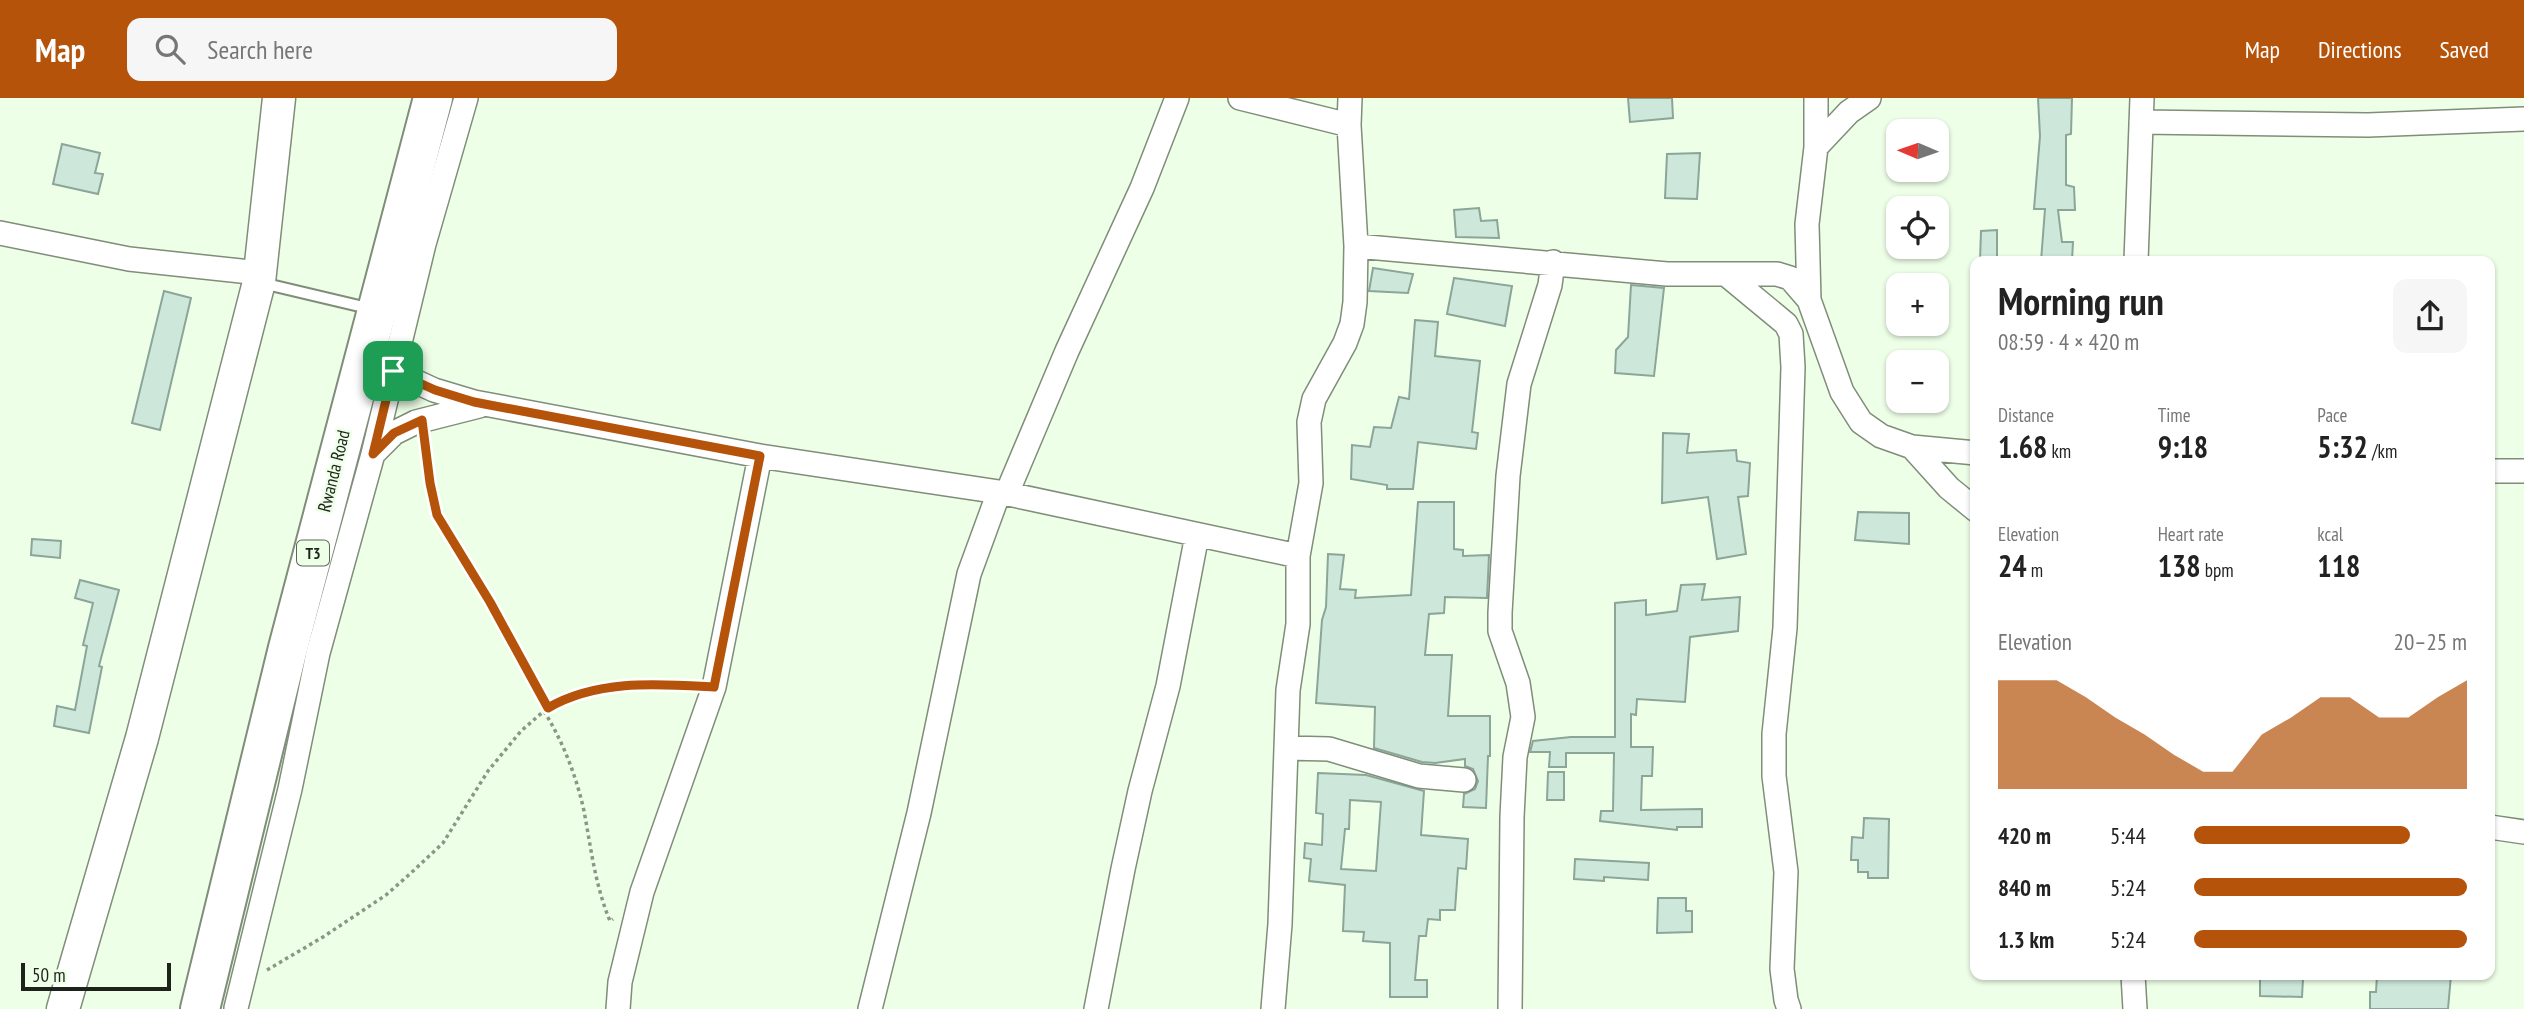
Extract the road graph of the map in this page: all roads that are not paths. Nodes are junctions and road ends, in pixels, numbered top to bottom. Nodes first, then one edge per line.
1 (279, 98) edge
2 (433, 98) edge
3 (466, 98) edge
4 (1177, 98) edge
5 (1240, 98) edge
6 (1350, 98) edge
7 (1816, 98) edge
8 (1869, 98) edge
9 (2142, 98) edge
10 (2524, 119) edge
11 (2141, 121) junction
12 (1349, 125) junction
13 (1816, 147) junction
14 (0, 233) edge
15 (1356, 246) junction
16 (2136, 256) edge
17 (1553, 262) junction
18 (1728, 276) junction
19 (260, 278) junction
20 (1809, 300) junction
21 (375, 310) junction
22 (393, 371) junction
23 (486, 404) junction
24 (1912, 447) junction
25 (1970, 452) edge
26 (373, 454) junction
27 (760, 456) junction
28 (2495, 471) edge
29 (2524, 471) edge
30 (1003, 493) junction
31 (1970, 505) edge
32 (1197, 535) junction
33 (1298, 556) junction
34 (1286, 748) junction
35 (1464, 780) dead end
36 (2495, 828) edge
37 (2524, 832) edge
38 (2133, 980) edge
39 (224, 1003) edge
40 (63, 1009) edge
41 (618, 1009) edge
42 (870, 1009) edge
43 (1096, 1009) edge
44 (1273, 1009) edge
45 (1510, 1009) edge
46 (1789, 1009) edge
47 (2135, 1009) edge

1 - 19 street
2 - 21 highway, Rwanda Road / T3
3 - 22 street
4 - 30 street
5 - 12 street
6 - 12 street
7 - 13 street
8 - 13 street
9 - 11 street
10 - 11 street
11 - 16 street
12 - 15 street
13 - 20 street
14 - 19 street
15 - 17 street
15 - 33 street
17 - 18 street
17 - 45 street
18 - 20 street
18 - 46 street
19 - 21 lane
19 - 40 street
20 - 24 street
21 - 39 highway, Rwanda Road / T3
22 - 23 street
22 - 26 street
23 - 26 street
23 - 27 street
24 - 25 street
24 - 31 street
26 - 39 street
27 - 30 street
27 - 41 street
28 - 29 street
30 - 32 street
30 - 42 street
32 - 33 street
32 - 43 street
33 - 34 street
34 - 35 street
34 - 44 street
36 - 37 street
38 - 47 street

